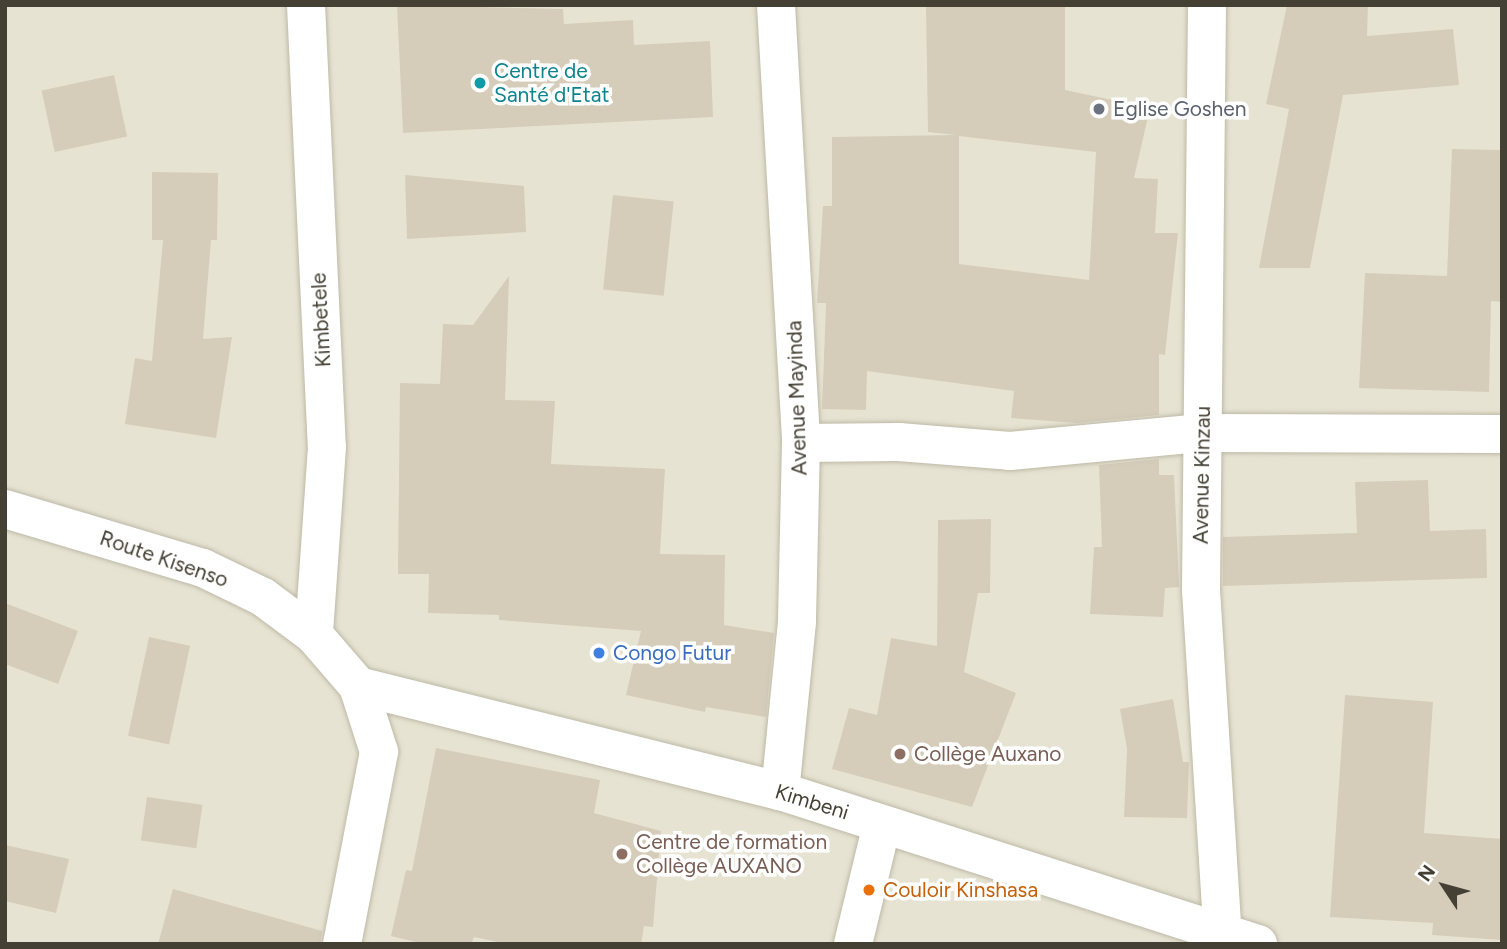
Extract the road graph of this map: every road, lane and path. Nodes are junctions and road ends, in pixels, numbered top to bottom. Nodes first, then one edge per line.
1 (306, 5) edge
2 (776, 5) edge
3 (1207, 5) edge
4 (1202, 433) junction
5 (1502, 434) edge
6 (802, 443) junction
7 (5, 509) edge
8 (314, 635) junction
9 (358, 686) junction
10 (780, 791) junction
11 (882, 824) junction
12 (1235, 940) edge
13 (342, 944) edge
14 (853, 944) edge

1 - 8 street, Kimbetele
2 - 6 street, Avenue Mayinda
3 - 4 street, Avenue Kinzau
4 - 5 street
4 - 6 street
4 - 12 street, Avenue Kinzau
6 - 10 street, Avenue Mayinda
7 - 8 street, Route Kisenso
8 - 9 street, Route Kisenso
9 - 10 street, Kimbeni
9 - 13 street, Route Kisenso
10 - 11 street, Kimbeni
11 - 12 street, Kimbeni
11 - 14 street

